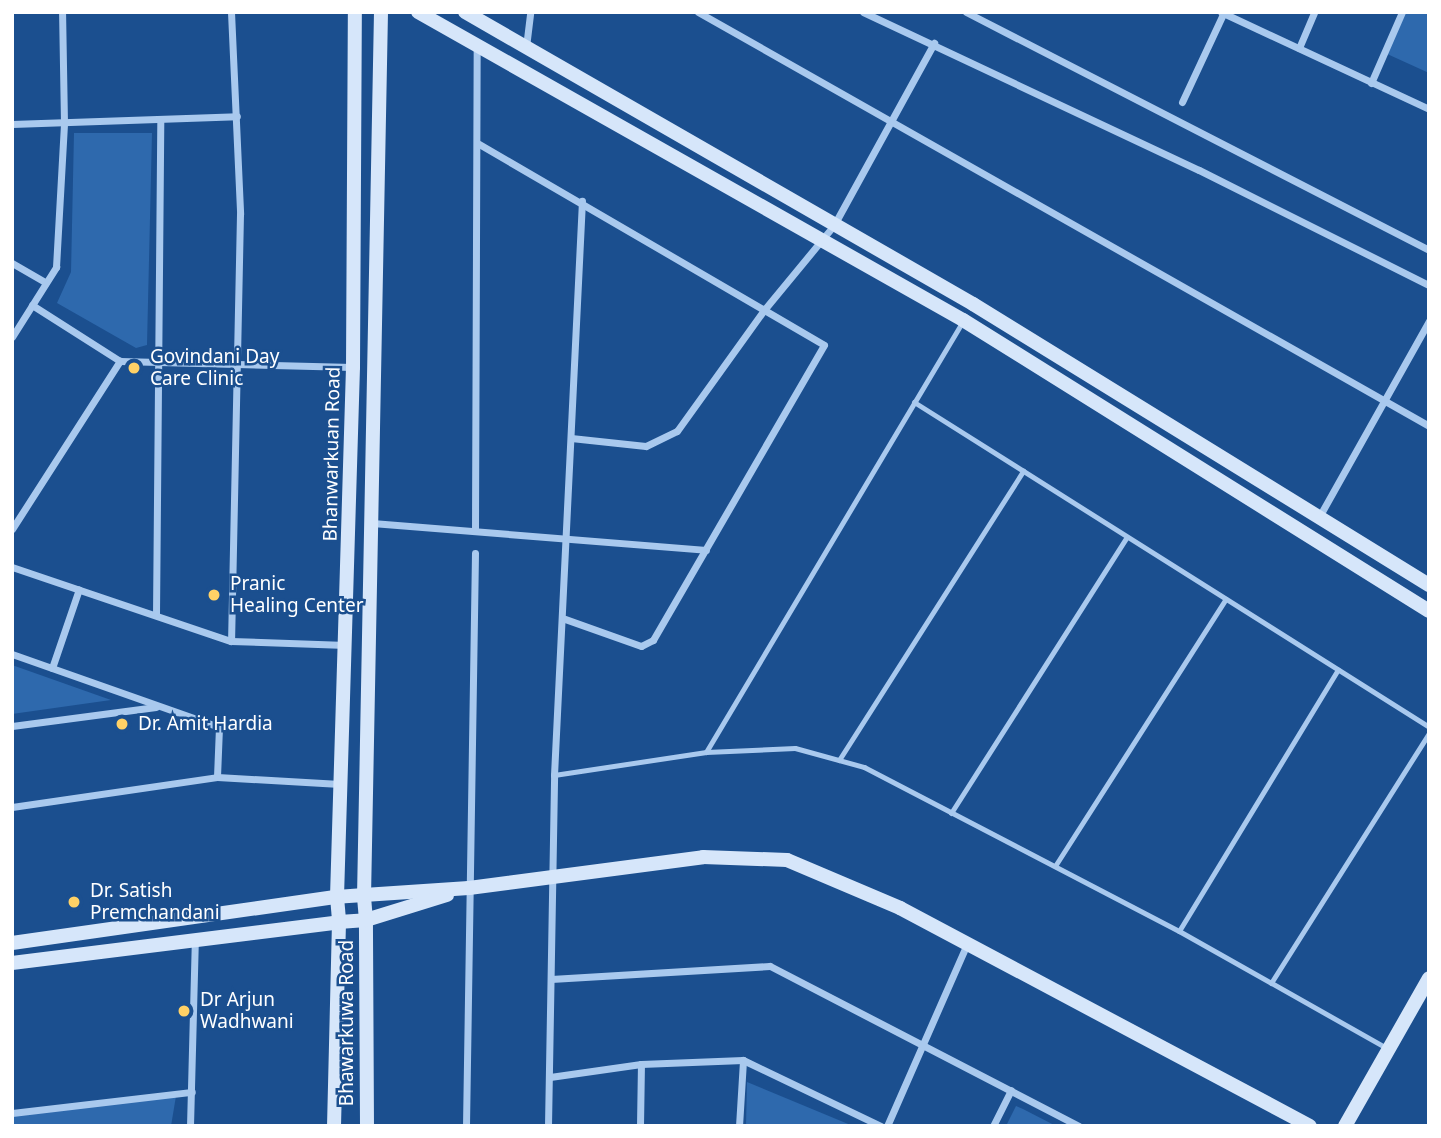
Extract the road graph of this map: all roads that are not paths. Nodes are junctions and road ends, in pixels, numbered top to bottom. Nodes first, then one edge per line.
1 (62, 12) edge
2 (231, 12) edge
3 (355, 12) edge
4 (381, 12) edge
5 (418, 12) edge
6 (465, 12) edge
7 (530, 12) edge
8 (698, 12) edge
9 (863, 12) edge
10 (966, 12) edge
11 (1314, 12) edge
12 (1402, 12) edge
13 (1223, 13) edge
14 (934, 43) junction
15 (477, 44) junction
16 (526, 48) junction
17 (1298, 48) junction
18 (1371, 83) junction
19 (1182, 102) dead end
20 (1429, 109) edge
21 (237, 116) junction
22 (160, 120) junction
23 (64, 123) junction
24 (12, 124) edge
25 (891, 124) junction
26 (479, 144) junction
27 (582, 201) junction
28 (834, 225) junction
29 (822, 238) junction
30 (1429, 250) edge
31 (12, 263) edge
32 (46, 283) junction
33 (1429, 285) edge
34 (32, 305) junction
35 (764, 310) junction
36 (963, 320) junction
37 (1429, 321) edge
38 (12, 337) edge
39 (120, 360) junction
40 (158, 360) junction
41 (240, 363) junction
42 (353, 367) junction
43 (914, 402) junction
44 (1385, 402) junction
45 (1429, 426) edge
46 (571, 438) junction
47 (1023, 471) junction
48 (1319, 517) junction
49 (369, 523) junction
50 (12, 529) edge
51 (475, 530) junction
52 (568, 536) junction
53 (1127, 537) junction
54 (706, 550) junction
55 (475, 553) dead end
56 (12, 567) edge
57 (1429, 585) edge
58 (79, 589) junction
59 (1226, 599) junction
60 (1429, 611) edge
61 (156, 615) junction
62 (565, 619) junction
63 (231, 641) junction
64 (346, 645) junction
65 (12, 654) edge
66 (52, 668) junction
67 (1338, 670) junction
68 (160, 706) junction
69 (12, 726) edge
70 (1429, 727) edge
71 (1429, 733) edge
72 (706, 752) junction
73 (839, 760) junction
74 (554, 775) junction
75 (217, 777) junction
76 (340, 784) junction
77 (12, 807) edge
78 (951, 813) junction
79 (1055, 866) junction
80 (553, 875) junction
81 (469, 888) junction
82 (364, 895) junction
83 (337, 897) junction
84 (366, 920) junction
85 (339, 922) junction
86 (1179, 931) junction
87 (195, 940) junction
88 (12, 943) edge
89 (967, 944) junction
90 (12, 963) edge
91 (1429, 978) edge
92 (551, 979) junction
93 (1271, 983) junction
94 (923, 1045) junction
95 (1388, 1049) junction
96 (743, 1060) junction
97 (640, 1065) junction
98 (550, 1077) junction
99 (1011, 1090) junction
100 (192, 1091) junction
101 (12, 1113) edge
102 (190, 1126) edge
103 (334, 1126) edge
104 (367, 1126) edge
105 (466, 1126) edge
106 (548, 1126) edge
107 (640, 1126) edge
108 (739, 1126) edge
109 (881, 1126) edge
110 (887, 1126) edge
111 (993, 1126) edge
112 (1079, 1126) edge
113 (1310, 1126) edge
114 (1345, 1126) edge

1 - 23 street
2 - 21 street
3 - 42 main road, Bhanwarkuan Road
4 - 49 main road, Bhanwarkuan Road
5 - 15 main road
6 - 16 main road
7 - 16 street
8 - 25 street
9 - 14 street
10 - 30 street
11 - 17 street
12 - 18 street
13 - 17 street
13 - 19 street
14 - 25 street
14 - 33 street
15 - 26 street
15 - 29 main road
16 - 28 main road
17 - 18 street
18 - 20 street
21 - 22 street
21 - 41 street
22 - 23 street
22 - 40 street
23 - 24 street
23 - 32 street
25 - 28 street
25 - 44 street
26 - 27 street
26 - 51 street
27 - 35 street
27 - 46 street
28 - 29 street
28 - 48 main road
29 - 35 street
29 - 36 main road
31 - 32 street
32 - 34 street
34 - 38 street
34 - 39 street
35 - 46 street
35 - 54 street
36 - 43 lane
36 - 60 main road
37 - 44 street
39 - 40 street
39 - 50 street
40 - 41 street
40 - 61 street
41 - 42 street
41 - 63 street
42 - 64 main road, Bhanwarkuan Road
43 - 47 lane
43 - 72 lane
44 - 45 street
44 - 48 street
46 - 52 street
47 - 53 lane
47 - 73 lane
48 - 57 main road
49 - 51 street
49 - 82 main road, Bhanwarkuan Road
51 - 52 street
52 - 54 street
52 - 62 street
53 - 59 lane
53 - 78 lane
54 - 62 street
55 - 81 street
56 - 58 street
58 - 61 street
58 - 66 street
59 - 67 lane
59 - 79 lane
61 - 63 street
62 - 74 street
63 - 64 street
64 - 76 main road, Bhanwarkuan Road
65 - 66 street
66 - 68 street
67 - 70 lane
67 - 86 lane
68 - 69 street
68 - 75 street
71 - 93 lane
72 - 73 lane
72 - 74 lane
73 - 78 lane
74 - 80 street
75 - 76 street
75 - 77 street
76 - 83 main road, Bhanwarkuan Road
78 - 79 lane
79 - 86 lane
80 - 81 main road
80 - 89 main road
80 - 92 street
81 - 82 main road
81 - 84 main road
81 - 105 street
82 - 83 main road
82 - 84 main road, Bhanwarkuan Road
83 - 85 main road, Bhawarkuwa Road
83 - 88 main road
84 - 85 main road
84 - 104 main road, Bhawarkuwa Road
85 - 87 main road
85 - 103 main road, Bhawarkuwa Road
86 - 93 lane
87 - 90 main road
87 - 100 street
89 - 94 street
89 - 113 main road
91 - 95 main road
92 - 94 street
92 - 98 street
93 - 95 lane
94 - 99 street
94 - 110 street
95 - 114 main road
96 - 97 street
96 - 108 street
96 - 109 street
97 - 98 street
97 - 107 street
98 - 106 street
99 - 111 street
99 - 112 street
100 - 101 street
100 - 102 street

